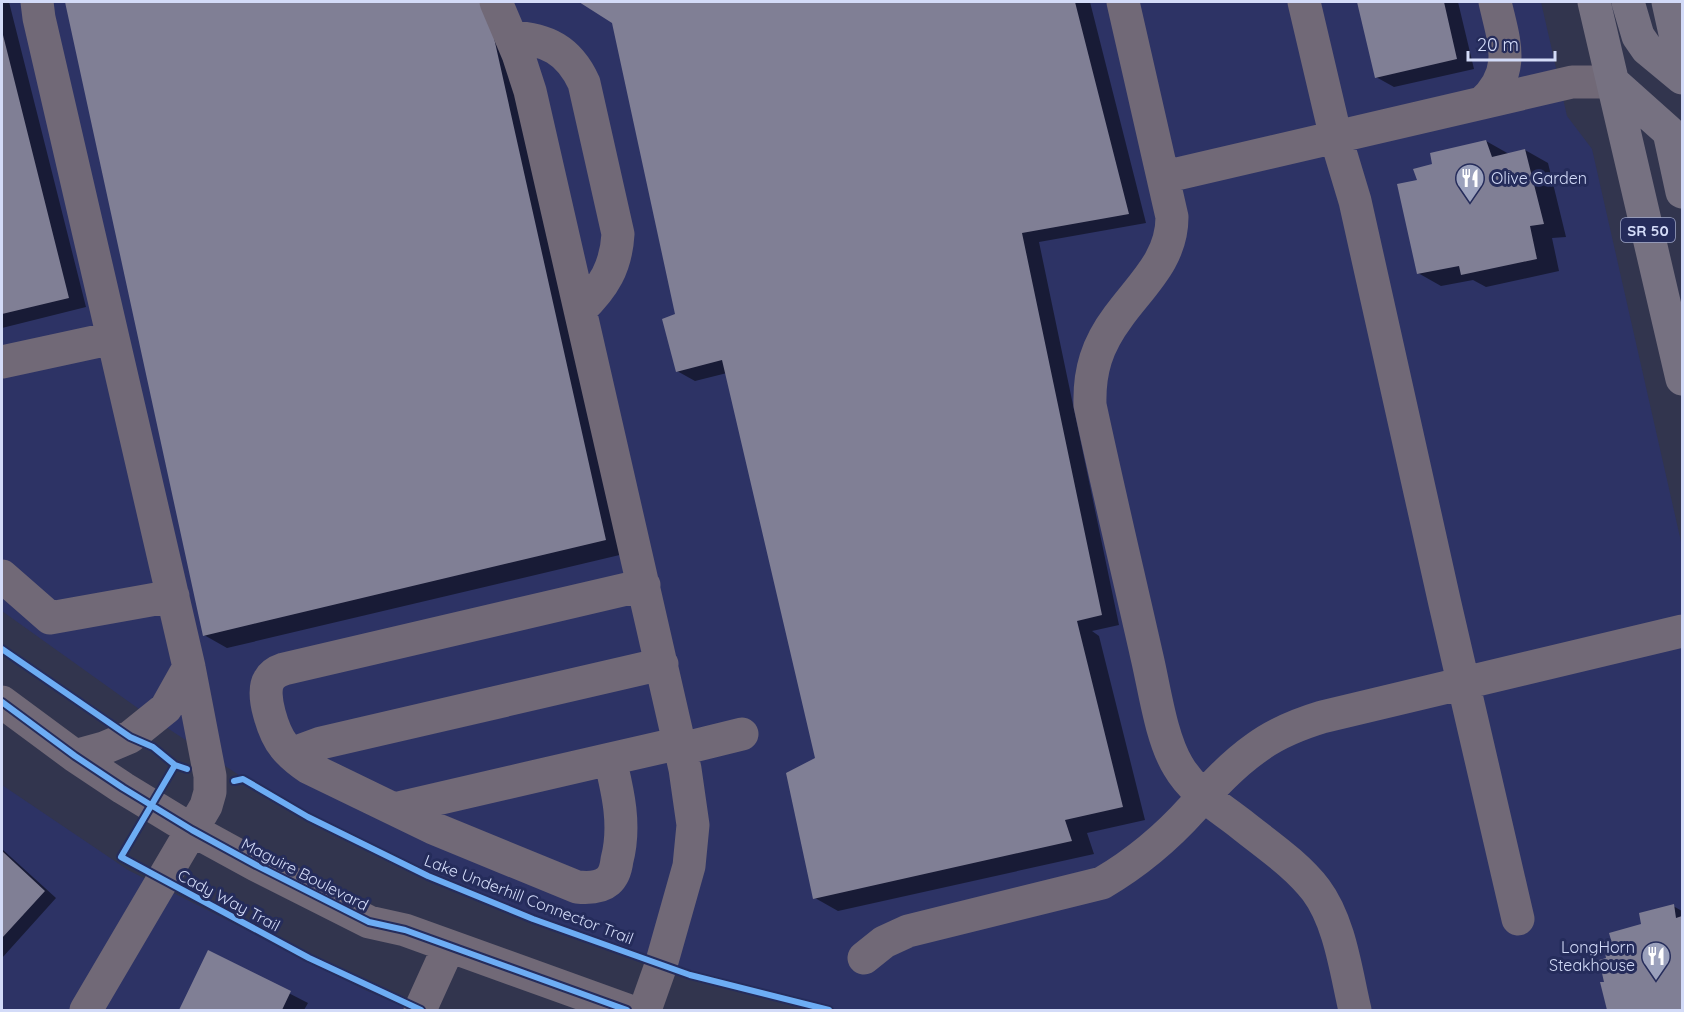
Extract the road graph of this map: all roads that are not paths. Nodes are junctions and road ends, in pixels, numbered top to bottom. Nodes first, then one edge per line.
1 (37, 2) edge
2 (496, 2) edge
3 (1123, 2) edge
4 (1304, 2) edge
5 (1495, 2) edge
6 (1594, 2) edge
7 (1628, 2) edge
8 (1668, 2) edge
9 (1675, 2) edge
10 (1683, 10) edge
11 (511, 37) junction
12 (1683, 65) edge
13 (1683, 78) edge
14 (1613, 82) junction
15 (1482, 103) junction
16 (1336, 138) junction
17 (1164, 177) junction
18 (1683, 192) edge
19 (580, 310) junction
20 (113, 338) junction
21 (2, 362) edge
22 (1683, 379) edge
23 (2, 576) edge
24 (644, 585) junction
25 (173, 596) junction
26 (1683, 631) edge
27 (662, 664) junction
28 (189, 667) junction
29 (1463, 683) junction
30 (2, 702) edge
31 (742, 734) dead end
32 (681, 746) junction
33 (292, 755) junction
34 (75, 756) junction
35 (610, 759) junction
36 (1203, 796) junction
37 (394, 809) junction
38 (192, 830) junction
39 (1518, 919) dead end
40 (449, 946) junction
41 (864, 958) dead end
42 (86, 1011) edge
43 (420, 1011) edge
44 (627, 1011) edge
45 (645, 1011) edge
46 (1354, 1011) edge

1 - 20 street
2 - 11 street
3 - 17 street
4 - 16 street
5 - 15 street
6 - 14 highway, SR 50
7 - 13 highway
8 - 12 highway
9 - 10 street
11 - 19 street
11 - 19 street
14 - 15 street
14 - 18 highway
14 - 22 highway, SR 50
15 - 16 street
16 - 17 street
16 - 29 street
17 - 36 street
19 - 24 street
20 - 21 street
20 - 25 street
23 - 25 street
24 - 27 street
24 - 33 street
25 - 28 street
26 - 29 street
27 - 32 street
27 - 33 street
28 - 34 street
28 - 38 street
29 - 36 street
29 - 39 street
30 - 34 street, Maguire Boulevard
31 - 32 street
32 - 35 street
32 - 45 street
33 - 37 street
34 - 38 street, Maguire Boulevard
35 - 37 street
35 - 37 street
36 - 41 street
36 - 46 street
38 - 40 street, Maguire Boulevard
38 - 42 street
40 - 43 street
40 - 44 street, Maguire Boulevard

